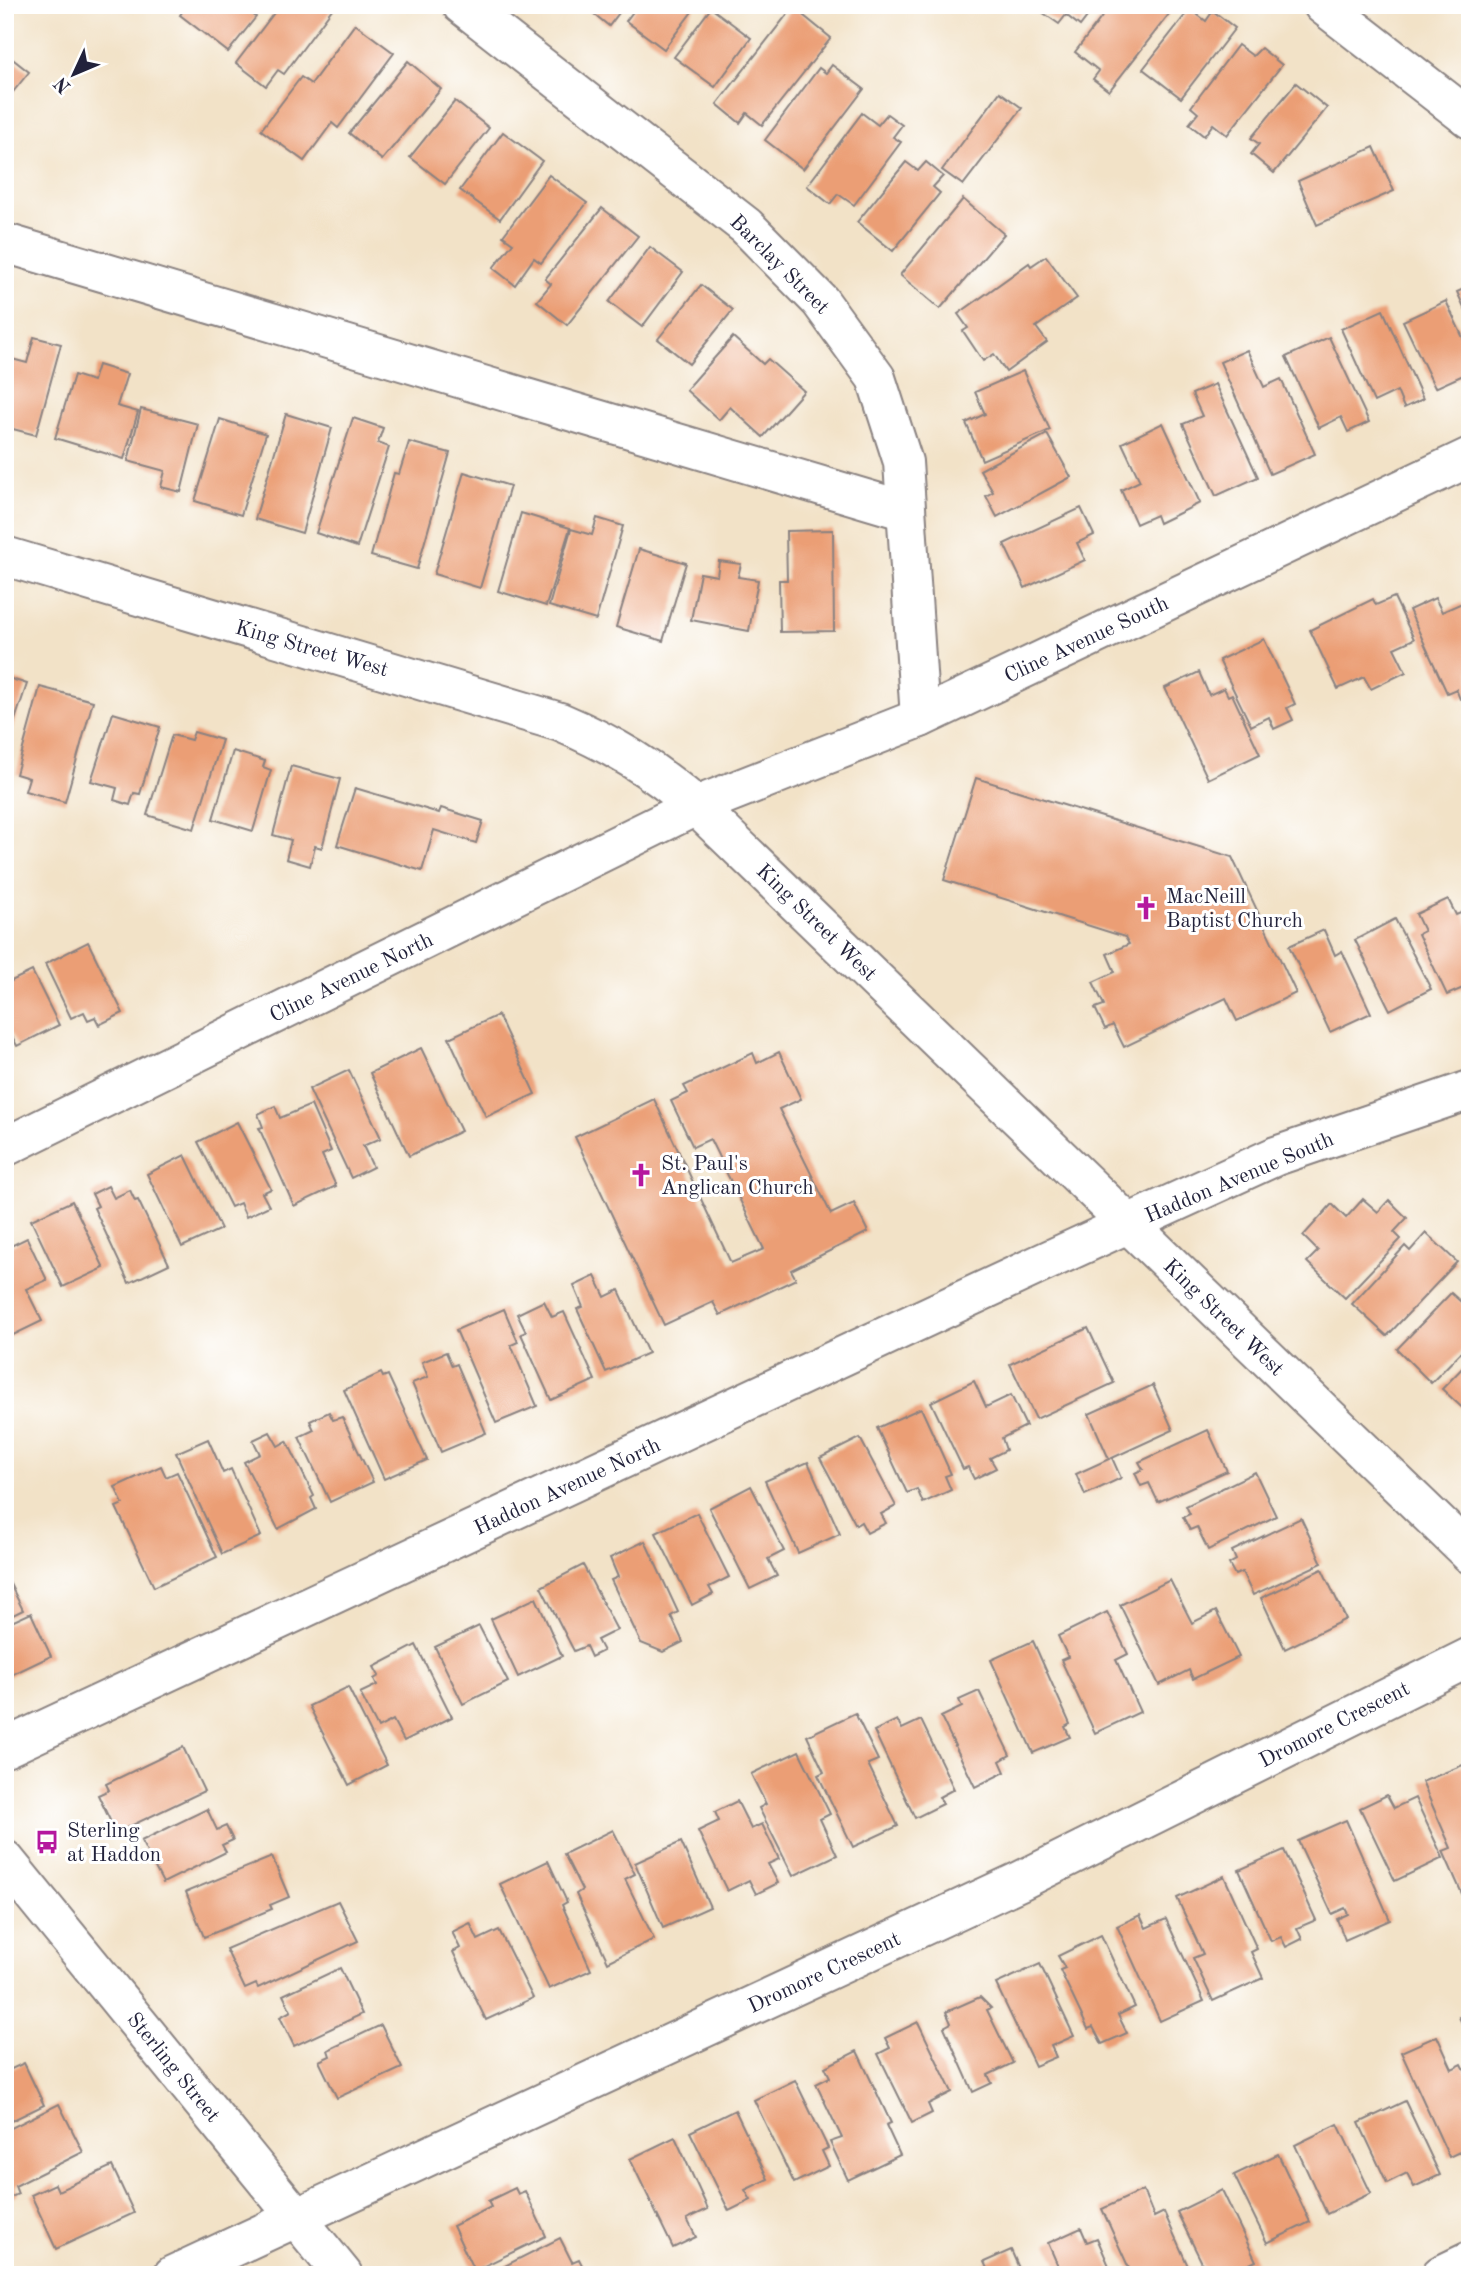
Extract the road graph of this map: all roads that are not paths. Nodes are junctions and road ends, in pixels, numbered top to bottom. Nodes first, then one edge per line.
1 (462, 5) edge
2 (1323, 5) edge
3 (1470, 119) edge
4 (5, 243) edge
5 (1470, 457) edge
6 (906, 511) junction
7 (5, 556) edge
8 (920, 718) junction
9 (696, 806) junction
10 (1470, 1090) edge
11 (5, 1147) edge
12 (1129, 1224) junction
13 (1470, 1554) edge
14 (1470, 1657) edge
15 (5, 1748) edge
16 (5, 1860) edge
17 (296, 2218) junction
18 (1470, 2261) edge
19 (173, 2275) edge
20 (343, 2275) edge
21 (1441, 2275) edge

1 - 6 street, Barclay Street
2 - 3 street
4 - 6 street
5 - 8 street, Cline Avenue South
6 - 8 street, Barclay Street
7 - 9 street, King Street West
8 - 9 street, Cline Avenue South
9 - 11 street, Cline Avenue North
9 - 12 street, King Street West
10 - 12 street, Haddon Avenue South
12 - 13 street, King Street West
12 - 15 street, Haddon Avenue North
14 - 17 street, Dromore Crescent
16 - 17 street, Sterling Street
17 - 19 street, Dromore Crescent
17 - 20 street, Sterling Street
18 - 21 street

